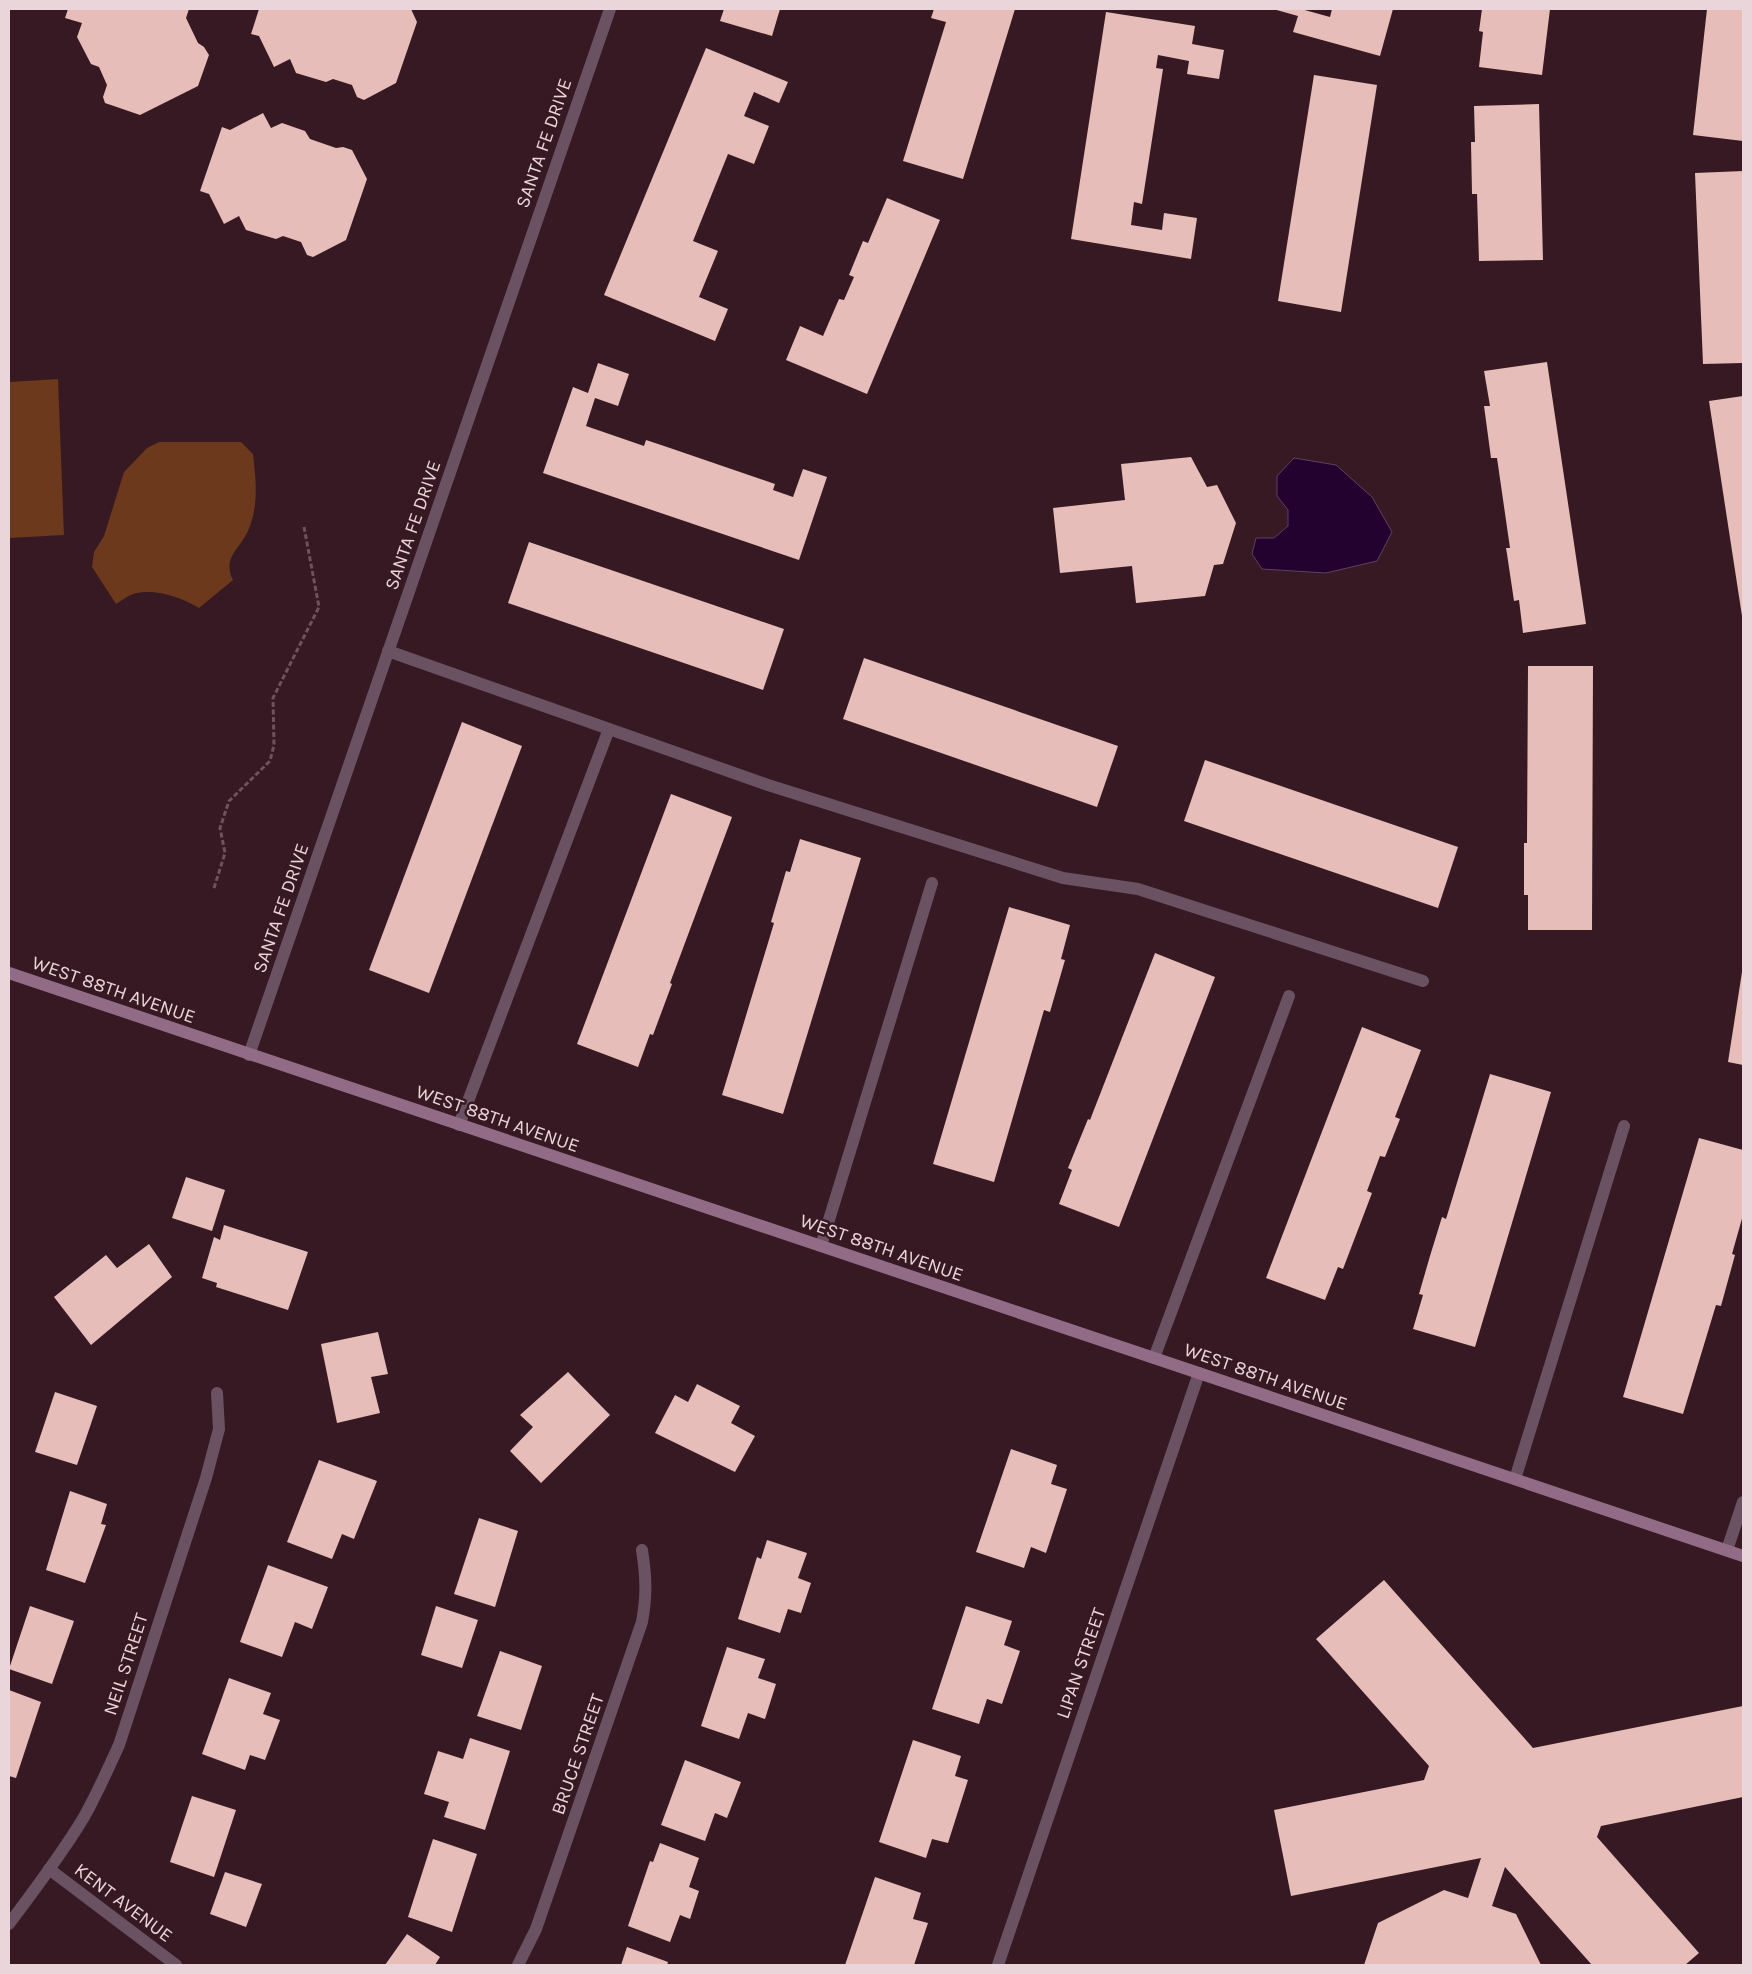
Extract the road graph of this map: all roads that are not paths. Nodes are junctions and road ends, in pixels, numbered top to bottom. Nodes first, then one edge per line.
1 (610, 9) edge
2 (388, 651) junction
3 (609, 729) junction
4 (932, 883) dead end
5 (9, 974) edge
6 (1423, 981) dead end
7 (1289, 996) dead end
8 (249, 1054) junction
9 (459, 1125) junction
10 (1624, 1126) dead end
11 (821, 1246) junction
12 (1154, 1358) junction
13 (1198, 1372) junction
14 (217, 1393) dead end
15 (1515, 1479) junction
16 (1743, 1502) edge
17 (642, 1550) dead end
18 (1727, 1550) junction
19 (1743, 1556) edge
20 (49, 1869) junction
21 (9, 1924) edge
22 (176, 1965) edge
23 (518, 1965) edge
24 (998, 1965) edge

1 - 2 street, SANTA FE DRIVE
2 - 3 street
2 - 8 street, SANTA FE DRIVE
3 - 6 street
3 - 9 street
4 - 11 street
5 - 8 main road, WEST 88TH AVENUE
7 - 12 street
8 - 9 main road, WEST 88TH AVENUE
9 - 11 main road, WEST 88TH AVENUE
10 - 15 street
11 - 12 main road, WEST 88TH AVENUE
12 - 13 main road, WEST 88TH AVENUE
13 - 15 main road, WEST 88TH AVENUE
13 - 24 street, LIPAN STREET
14 - 20 street, NEIL STREET
15 - 18 main road, WEST 88TH AVENUE
16 - 18 street
17 - 23 street, BRUCE STREET
18 - 19 main road, WEST 88TH AVENUE
20 - 21 street, NEIL STREET
20 - 22 street, KENT AVENUE

